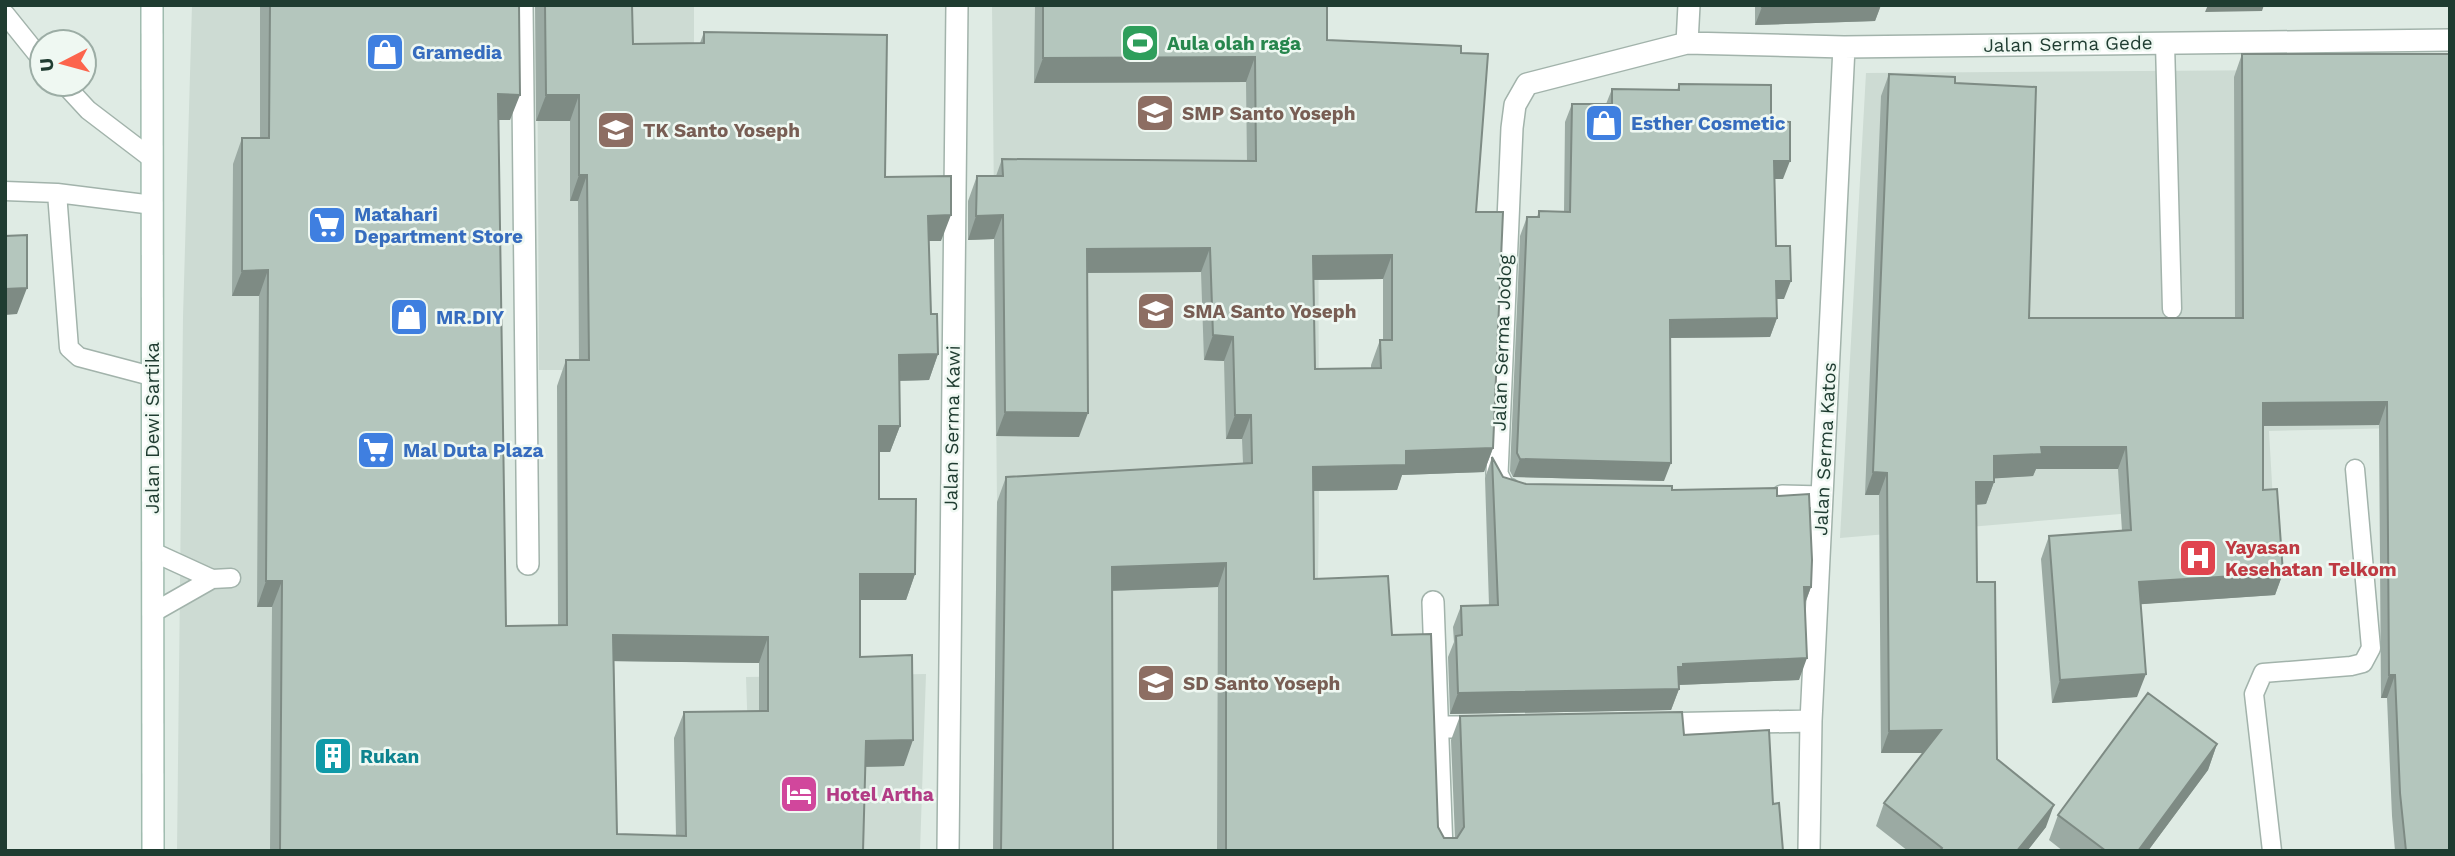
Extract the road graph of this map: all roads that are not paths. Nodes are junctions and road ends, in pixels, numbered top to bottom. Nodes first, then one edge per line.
1 (152, 5) edge
2 (522, 5) edge
3 (957, 5) edge
4 (1689, 5) edge
5 (5, 14) edge
6 (2450, 40) edge
7 (28, 43) edge
8 (1687, 43) junction
9 (2165, 43) junction
10 (1844, 47) junction
11 (77, 98) edge
12 (151, 158) junction
13 (5, 191) edge
14 (57, 193) junction
15 (153, 205) junction
16 (2172, 309) dead end
17 (151, 376) junction
18 (2355, 469) dead end
19 (1532, 492) edge
20 (1767, 496) edge
21 (1822, 497) junction
22 (153, 552) junction
23 (528, 564) dead end
24 (231, 578) dead end
25 (212, 579) junction
26 (1433, 602) dead end
27 (154, 612) junction
28 (1811, 721) junction
29 (1631, 724) edge
30 (1507, 726) edge
31 (1438, 727) junction
32 (153, 851) edge
33 (948, 851) edge
34 (1442, 851) edge
35 (1809, 851) edge
36 (2272, 851) edge

1 - 12 street, Jalan Dewi Sartika
2 - 23 street
3 - 33 street, Jalan Serma Kawi
4 - 8 street
5 - 7 lane
6 - 9 street, Jalan Serma Gede
8 - 10 street, Jalan Serma Gede
8 - 19 street, Jalan Serma Jodog
9 - 10 street, Jalan Serma Gede
9 - 16 lane
10 - 21 street, Jalan Serma Katos
11 - 12 lane
12 - 15 street, Jalan Dewi Sartika
13 - 14 lane
14 - 15 lane
14 - 17 lane
15 - 17 street, Jalan Dewi Sartika
17 - 22 street, Jalan Dewi Sartika
18 - 36 lane
20 - 21 street
21 - 28 street, Jalan Serma Katos
22 - 25 lane
22 - 27 street, Jalan Dewi Sartika
24 - 25 lane
25 - 27 lane
26 - 31 street
27 - 32 street, Jalan Dewi Sartika
28 - 29 street
28 - 35 street, Jalan Serma Katos
30 - 31 street
31 - 34 street

